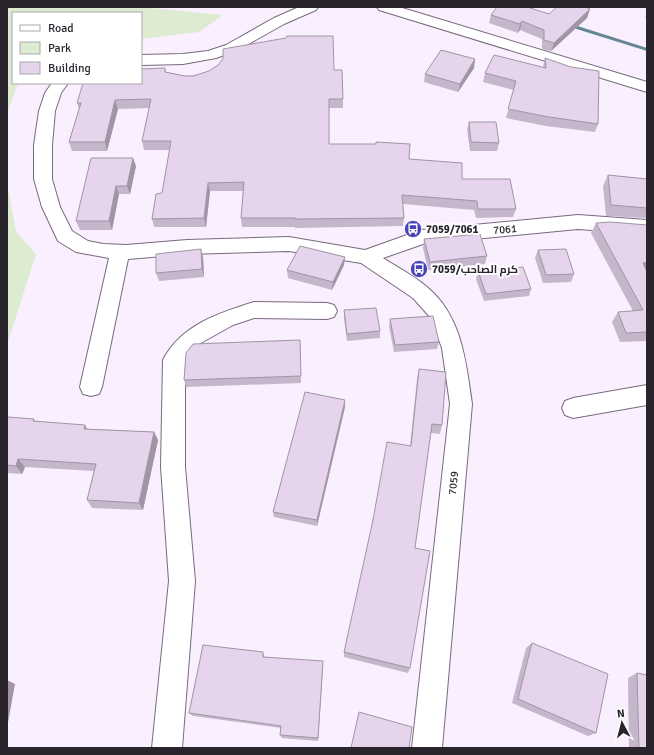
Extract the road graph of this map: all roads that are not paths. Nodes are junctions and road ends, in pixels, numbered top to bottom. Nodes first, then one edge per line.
1 (311, 7) edge
2 (384, 7) edge
3 (142, 60) edge
4 (59, 84) edge
5 (647, 87) edge
6 (647, 227) edge
7 (120, 251) junction
8 (366, 257) junction
9 (327, 311) dead end
10 (91, 387) dead end
11 (647, 395) edge
12 (573, 408) dead end
13 (167, 748) edge
14 (427, 748) edge

1 - 3 street
2 - 5 street
4 - 7 street
6 - 8 street, 7061
7 - 8 street
7 - 10 street
8 - 14 street, 7059
9 - 13 street
11 - 12 street

